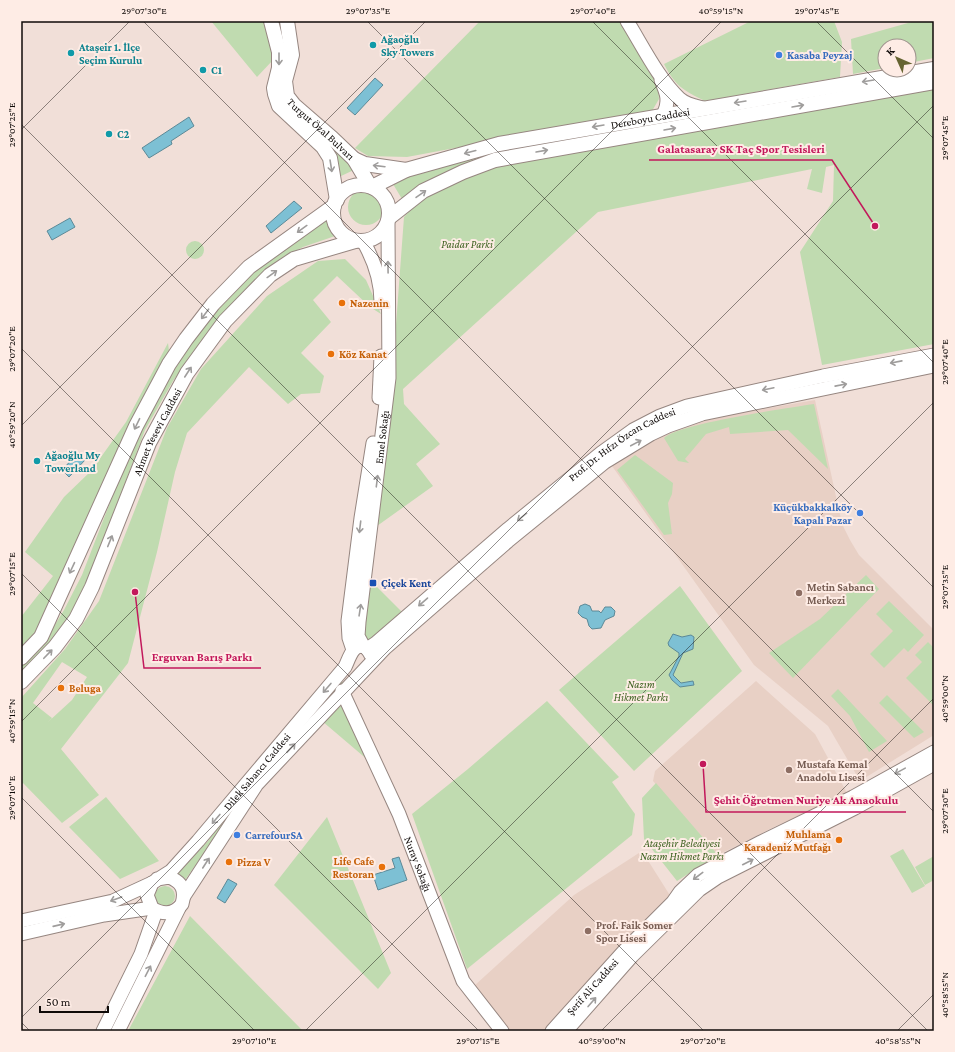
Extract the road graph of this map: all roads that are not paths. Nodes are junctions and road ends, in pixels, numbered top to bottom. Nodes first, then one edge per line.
1 (271, 21) edge
2 (287, 21) edge
3 (627, 21) edge
4 (655, 66) junction
5 (934, 69) edge
6 (934, 82) edge
7 (703, 108) junction
8 (664, 114) junction
9 (354, 159) junction
10 (406, 170) junction
11 (371, 186) junction
12 (335, 203) junction
13 (389, 221) junction
14 (359, 241) junction
15 (934, 355) edge
16 (934, 366) edge
17 (823, 382) junction
18 (603, 457) junction
19 (358, 651) junction
20 (21, 658) edge
21 (368, 664) junction
22 (21, 682) edge
23 (342, 691) junction
24 (934, 752) edge
25 (934, 764) edge
26 (854, 803) junction
27 (154, 881) junction
28 (184, 896) junction
29 (179, 908) junction
30 (154, 909) junction
31 (21, 921) edge
32 (21, 934) edge
33 (103, 1031) edge
34 (118, 1031) edge
35 (502, 1031) edge
36 (552, 1031) edge
37 (566, 1031) edge

1 -> 12 main road, Turgut Özal Bulvarı
2 - 9 main road, Turgut Özal Bulvarı
3 - 4 street
4 - 7 street
4 - 8 street
5 -> 7 main road, Dereboyu Caddesi
13 -> 6 main road, Dereboyu Caddesi
7 - 8 main road, Dereboyu Caddesi
8 -> 10 main road, Dereboyu Caddesi
10 -> 9 main road
9 - 11 main road, Turgut Özal Bulvarı
10 - 11 main road, Dereboyu Caddesi
11 - 12 main road
11 - 13 main road, Turgut Özal Bulvarı
12 - 14 main road, Turgut Özal Bulvarı
12 -> 20 main road, Ahmet Yesevi Caddesi
13 - 14 main road
19 -> 13 street, Emel Sokağı
14 -> 19 street, Emel Sokağı
22 -> 14 main road, Ahmet Yesevi Caddesi
15 -> 17 street, Prof. Dr. Hıfzı Özcan Caddesi
17 -> 16 street, Prof. Dr. Hıfzı Özcan Caddesi
17 - 18 street, Prof. Dr. Hıfzı Özcan Caddesi
18 -> 19 street, Prof. Dr. Hıfzı Özcan Caddesi
18 - 21 street, Prof. Dr. Hıfzı Özcan Caddesi
19 - 21 street
19 - 21 street
19 -> 27 street, Dilek Sabancı Caddesi
21 - 23 street, Dilek Sabancı Caddesi
28 -> 23 street, Dilek Sabancı Caddesi
23 - 35 street, Nuray Sokağı
24 -> 26 street, Şerif Ali Caddesi
25 - 26 street, Şerif Ali Caddesi
26 -> 36 street, Şerif Ali Caddesi
37 -> 26 street, Şerif Ali Caddesi
27 - 28 street
27 - 30 street
27 -> 31 street, Dilek Sabancı Caddesi
28 - 29 street, Dilek Sabancı Caddesi
29 - 30 street
34 -> 29 street, Dilek Sabancı Caddesi
32 -> 30 street
30 - 33 street

